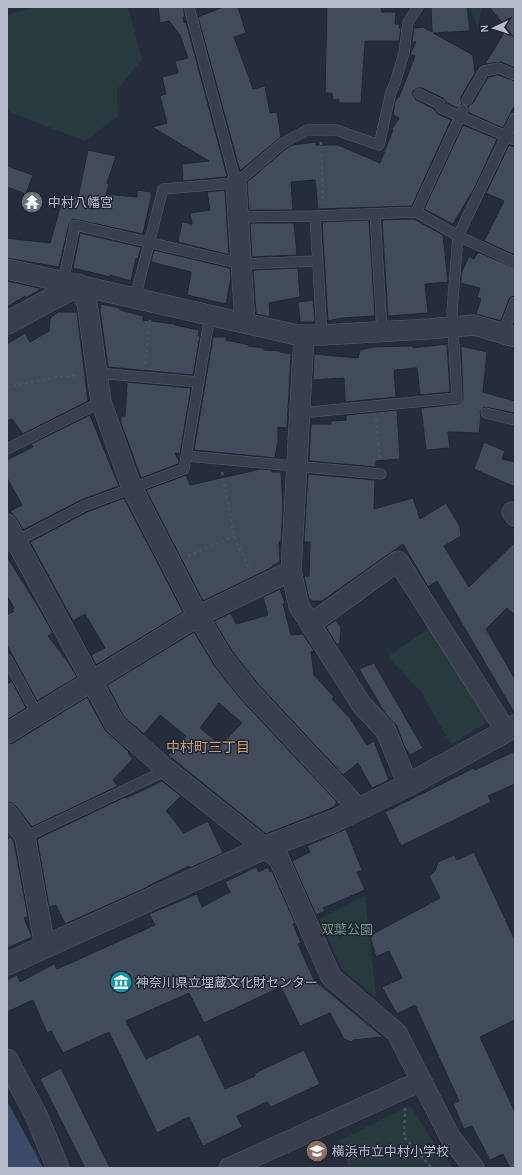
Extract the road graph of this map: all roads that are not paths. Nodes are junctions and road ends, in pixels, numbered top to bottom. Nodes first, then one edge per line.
1 (190, 7) edge
2 (418, 7) edge
3 (515, 75) edge
4 (419, 94) dead end
5 (463, 109) junction
6 (515, 118) edge
7 (511, 138) edge
8 (236, 183) junction
9 (416, 212) junction
10 (375, 214) junction
11 (238, 216) junction
12 (319, 216) junction
13 (458, 236) junction
14 (149, 242) junction
15 (317, 261) junction
16 (515, 262) edge
17 (241, 264) junction
18 (7, 269) edge
19 (70, 284) junction
20 (143, 300) junction
21 (515, 302) edge
22 (210, 315) junction
23 (7, 323) edge
24 (245, 323) junction
25 (453, 327) junction
26 (382, 331) junction
27 (313, 335) junction
28 (509, 335) edge
29 (97, 373) junction
30 (199, 382) junction
31 (101, 402) junction
32 (300, 413) junction
33 (486, 413) dead end
34 (515, 420) edge
35 (7, 449) edge
36 (186, 456) junction
37 (297, 467) junction
38 (381, 474) road end
39 (132, 488) junction
40 (10, 537) edge
41 (290, 571) junction
42 (198, 616) junction
43 (312, 623) junction
44 (7, 659) edge
45 (92, 680) junction
46 (37, 714) junction
47 (510, 729) edge
48 (7, 733) edge
49 (167, 770) junction
50 (408, 785) junction
51 (359, 809) junction
52 (7, 813) edge
53 (25, 837) junction
54 (264, 848) junction
55 (45, 947) junction
56 (7, 964) edge
57 (7, 1060) edge
58 (413, 1084) junction
59 (58, 1168) edge
60 (229, 1168) edge
61 (474, 1168) edge

1 - 8 lane
2 - 8 lane
3 - 5 lane
4 - 5 lane
5 - 7 lane
5 - 9 lane
6 - 7 lane
7 - 13 lane
8 - 11 street
8 - 14 lane
9 - 10 lane
9 - 13 lane
10 - 12 lane
10 - 26 lane
11 - 12 lane
11 - 17 street
12 - 15 lane
13 - 16 lane
13 - 25 lane
14 - 17 lane
14 - 19 lane
14 - 20 lane
15 - 17 lane
15 - 27 lane
17 - 24 street
18 - 19 street
19 - 20 street
19 - 23 street
19 - 29 street
20 - 22 street
21 - 28 lane
22 - 24 street
22 - 30 lane
24 - 27 street
25 - 26 street
25 - 28 street
25 - 32 lane
26 - 27 street
27 - 32 street
29 - 30 lane
29 - 31 street
30 - 36 lane
31 - 35 lane
31 - 39 street
32 - 37 street
33 - 34 lane
36 - 37 lane
36 - 39 lane
37 - 38 lane
37 - 41 street
39 - 40 lane
39 - 42 street
40 - 45 street
41 - 42 street
41 - 43 street
42 - 45 street
42 - 51 street
43 - 47 street
43 - 50 street
44 - 46 lane
45 - 46 street
45 - 49 street
46 - 48 street
47 - 50 street
49 - 53 lane
49 - 54 street
50 - 51 street
51 - 54 street
52 - 53 street
53 - 55 street
54 - 55 street
54 - 58 street
55 - 56 street
57 - 59 street
58 - 60 street
58 - 61 street

